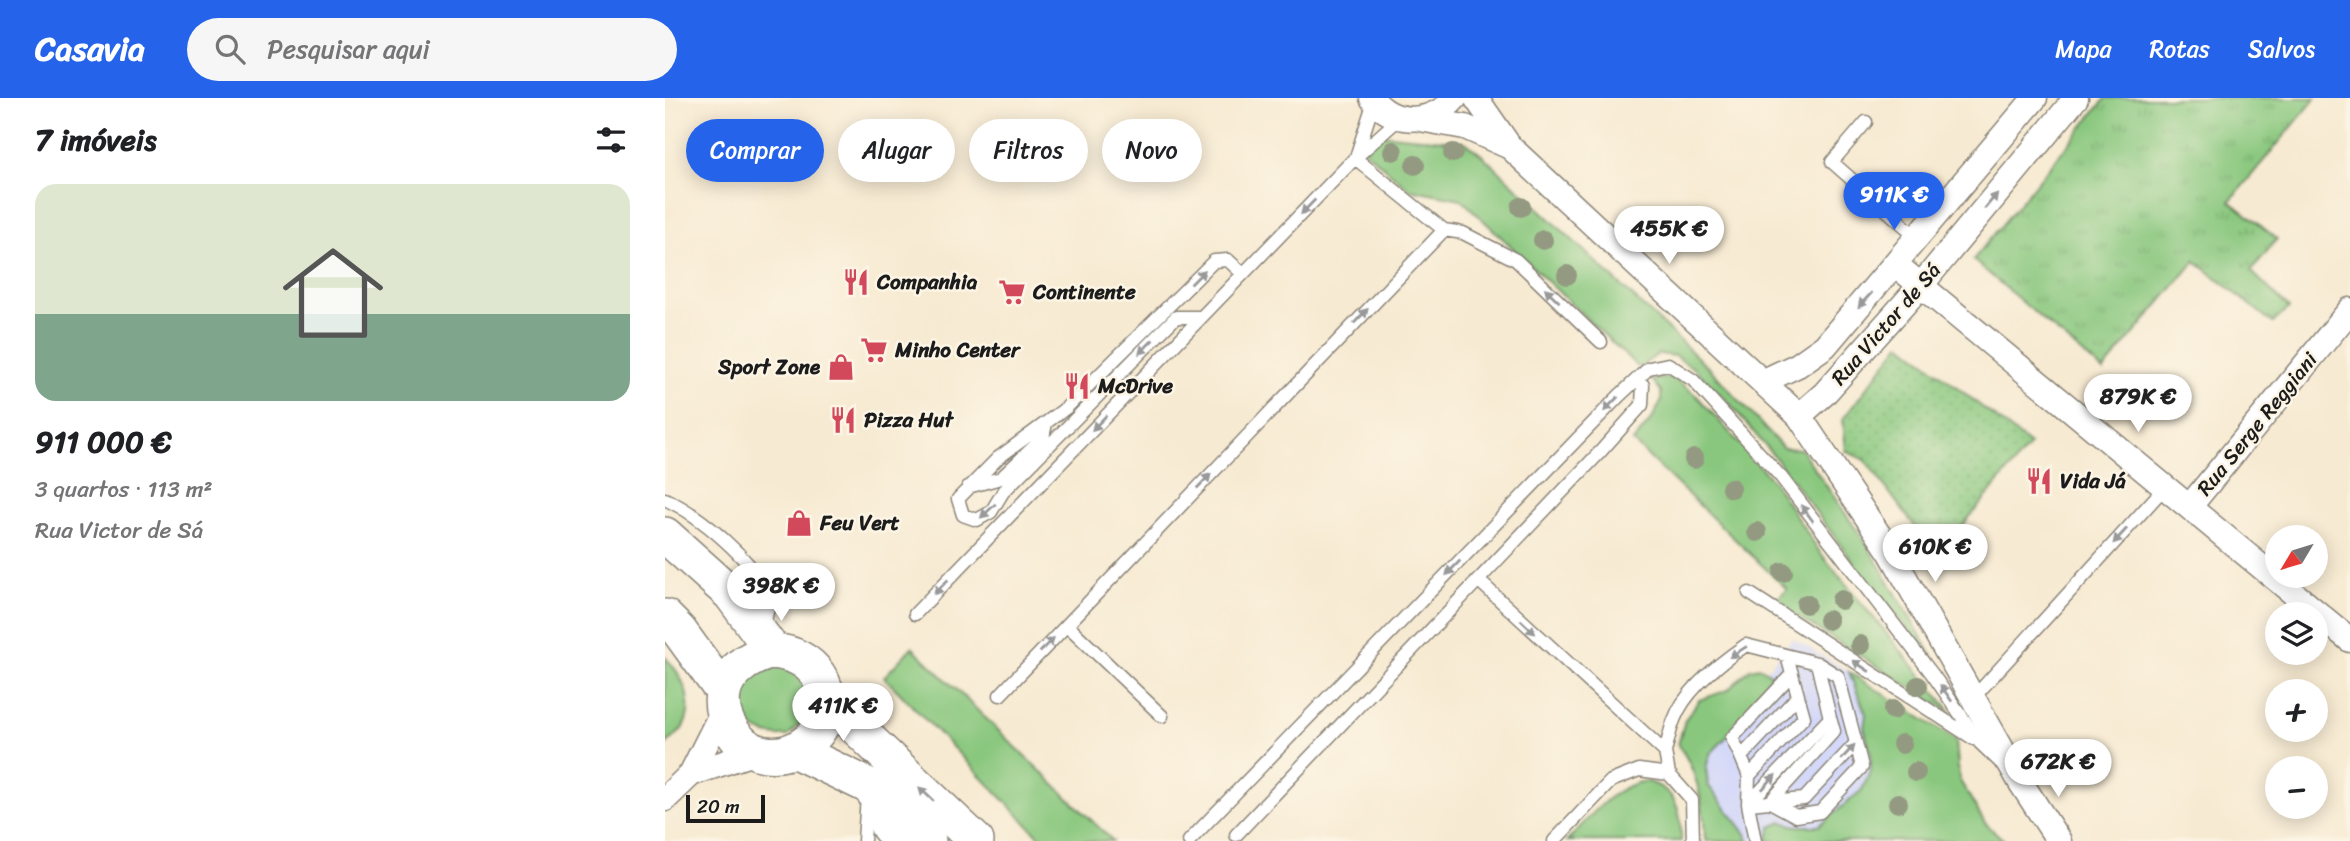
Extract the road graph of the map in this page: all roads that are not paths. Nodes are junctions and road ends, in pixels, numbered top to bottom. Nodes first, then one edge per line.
1 (1455, 98) edge
2 (1476, 98) edge
3 (2035, 98) edge
4 (2076, 98) edge
5 (1373, 100) edge
6 (1410, 118) junction
7 (1866, 122) dead end
8 (1510, 147) junction
9 (1355, 158) junction
10 (1444, 230) junction
11 (1918, 239) junction
12 (1896, 265) junction
13 (1243, 274) junction
14 (1922, 284) junction
15 (2350, 310) edge
16 (1201, 317) junction
17 (1601, 342) dead end
18 (1763, 381) junction
19 (1643, 385) dead end
20 (1798, 416) junction
21 (2166, 486) junction
22 (665, 499) edge
23 (2190, 506) junction
24 (665, 535) edge
25 (1478, 580) junction
26 (1749, 593) dead end
27 (915, 614) dead end
28 (665, 617) edge
29 (1067, 625) junction
30 (2350, 640) edge
31 (767, 643) junction
32 (1787, 656) junction
33 (1817, 663) junction
34 (1792, 674) junction
35 (1000, 695) dead end
36 (1798, 696) junction
37 (1975, 697) junction
38 (722, 700) junction
39 (828, 700) junction
40 (1161, 716) dead end
41 (1830, 718) junction
42 (1856, 743) junction
43 (1980, 743) junction
44 (796, 751) junction
45 (1665, 751) junction
46 (756, 752) junction
47 (1741, 757) junction
48 (691, 774) junction
49 (1669, 774) junction
50 (1749, 776) junction
51 (2021, 783) junction
52 (876, 792) junction
53 (665, 799) edge
54 (1770, 802) junction
55 (1748, 804) junction
56 (1236, 835) dead end
57 (864, 841) edge
58 (902, 841) edge
59 (928, 841) edge
60 (976, 841) edge
61 (1189, 841) edge
62 (1554, 841) edge
63 (1693, 841) edge
64 (1755, 841) edge
65 (2059, 841) edge

1 - 6 street
2 - 8 street
3 - 11 street, Rua Victor de Sá
14 -> 4 street, Rua Victor de Sá
5 - 6 street
5 - 9 lane
6 - 8 street
6 - 9 lane
7 - 11 lane
8 - 18 street
9 - 10 lane
9 -> 13 lane
17 -> 10 lane
29 -> 10 lane
11 - 12 street, Rua Victor de Sá
12 - 14 street
12 -> 18 street, Rua Victor de Sá
13 - 16 lane
16 -> 13 lane
14 - 20 street, Rua Victor de Sá
14 - 21 street
15 - 23 street, Rua Serge Reggiani
16 -> 27 lane
18 - 20 street
19 - 25 lane
20 - 37 street
21 - 23 street
21 -> 37 lane
22 - 31 lane
23 - 30 street
24 - 31 street
25 -> 45 lane
25 - 56 lane
43 -> 26 lane
28 - 38 street
35 -> 29 lane
29 - 40 lane
31 - 38 street
31 - 39 street
32 - 33 lane
32 - 34 lane
32 -> 45 lane
33 - 41 lane
33 - 42 lane
34 - 36 lane
34 - 47 lane
36 - 47 lane
36 - 50 lane
37 - 51 street
38 - 46 street
38 - 48 street
39 - 44 street
60 -> 39 street
41 - 54 lane
55 -> 41 lane
54 -> 42 lane
42 - 54 lane
43 - 51 lane
43 -> 61 lane
44 - 46 street
44 - 52 street
45 - 49 lane
46 - 48 street
47 - 50 lane
48 - 53 street
49 - 62 lane
49 - 63 lane
50 - 55 lane
51 - 65 street
52 - 57 lane
52 - 58 highway
52 - 59 street
54 - 55 lane
55 - 64 lane

